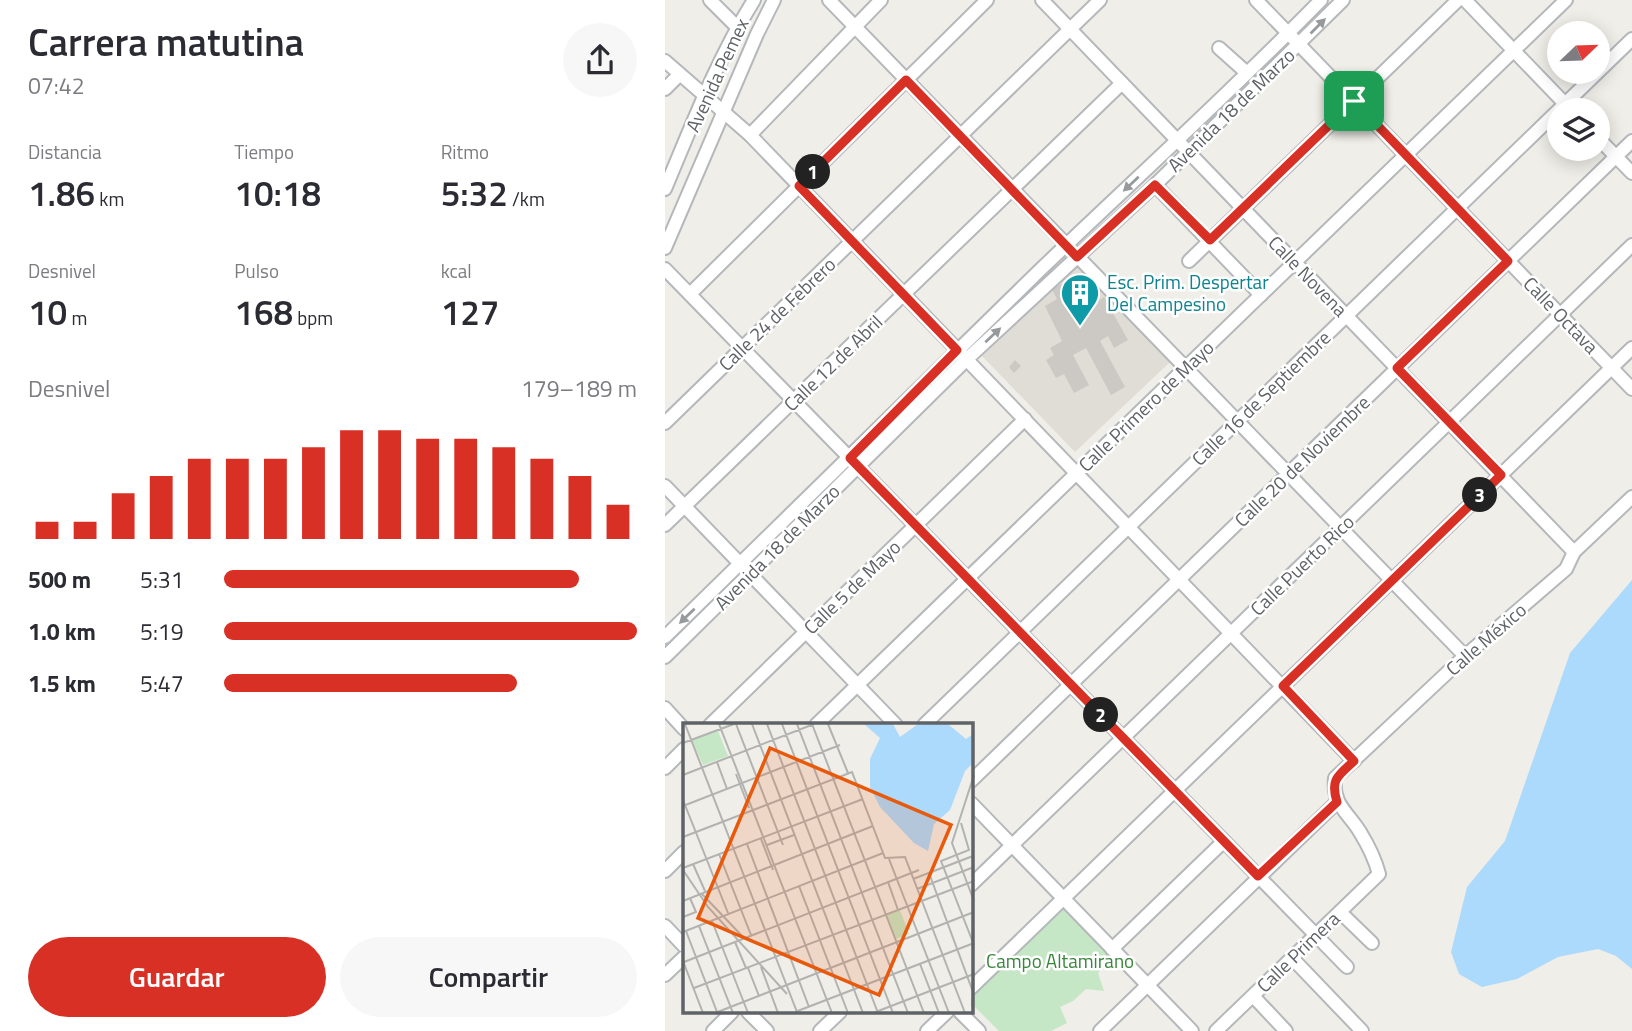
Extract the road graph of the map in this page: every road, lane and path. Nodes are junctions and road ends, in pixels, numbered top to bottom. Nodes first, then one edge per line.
1 (710, 0) edge
2 (754, 0) edge
3 (774, 0) edge
4 (829, 0) edge
5 (881, 0) edge
6 (987, 0) edge
7 (1042, 0) edge
8 (1100, 0) edge
9 (1256, 0) edge
10 (1321, 0) edge
11 (1343, 0) edge
12 (1458, 0) edge
13 (1465, 0) edge
14 (1566, 0) edge
15 (855, 26) junction
16 (737, 27) junction
17 (1070, 29) junction
18 (1288, 33) junction
19 (1632, 38) edge
20 (1298, 45) junction
21 (1219, 48) dead end
22 (1514, 51) junction
23 (665, 61) edge
24 (1247, 74) junction
25 (679, 75) junction
26 (906, 80) junction
27 (1122, 83) junction
28 (665, 89) edge
29 (704, 97) junction
30 (1559, 98) edge
31 (1576, 98) edge
32 (1354, 101) junction
33 (724, 114) junction
34 (1547, 126) edge
35 (750, 135) junction
36 (961, 136) junction
37 (1178, 141) junction
38 (1632, 141) edge
39 (1188, 151) junction
40 (1610, 151) edge
41 (1406, 155) junction
42 (1616, 157) junction
43 (1632, 173) edge
44 (1155, 185) junction
45 (799, 186) junction
46 (665, 189) edge
47 (1012, 189) junction
48 (1243, 208) junction
49 (1457, 208) junction
50 (1210, 240) junction
51 (852, 241) junction
52 (1066, 245) junction
53 (1632, 245) edge
54 (665, 248) edge
55 (1077, 257) junction
56 (1189, 261) dead end
57 (1508, 261) junction
58 (1295, 262) junction
59 (665, 269) edge
60 (689, 294) junction
61 (904, 294) junction
62 (1261, 295) junction
63 (1560, 314) junction
64 (1346, 316) junction
65 (742, 348) junction
66 (1632, 348) edge
67 (962, 355) junction
68 (1185, 368) junction
69 (1397, 368) junction
70 (1611, 368) junction
71 (1632, 389) edge
72 (794, 400) junction
73 (1025, 419) junction
74 (1237, 421) junction
75 (1449, 422) junction
76 (665, 423) edge
77 (853, 462) junction
78 (1076, 473) junction
79 (1288, 474) junction
80 (1501, 475) junction
81 (665, 485) edge
82 (1632, 497) edge
83 (685, 506) junction
84 (665, 525) edge
85 (916, 525) junction
86 (1128, 527) junction
87 (1340, 527) junction
88 (1574, 552) junction
89 (741, 564) junction
90 (751, 574) junction
91 (967, 578) junction
92 (1179, 579) junction
93 (1392, 580) junction
94 (806, 631) junction
95 (1020, 632) junction
96 (1231, 633) junction
97 (665, 637) edge
98 (1465, 656) junction
99 (665, 657) edge
100 (1071, 684) junction
101 (857, 685) junction
102 (1283, 686) junction
103 (665, 708) edge
104 (712, 723) edge
105 (818, 723) edge
106 (894, 723) edge
107 (926, 723) edge
108 (683, 728) edge
109 (1123, 738) junction
110 (683, 750) edge
111 (1354, 761) junction
112 (665, 768) edge
113 (973, 778) edge
114 (1175, 791) junction
115 (1337, 802) junction
116 (973, 805) edge
117 (1224, 841) junction
118 (1012, 845) junction
119 (683, 853) edge
120 (665, 871) edge
121 (1258, 876) junction
122 (973, 883) edge
123 (1064, 899) junction
124 (1340, 912) junction
125 (665, 926) edge
126 (1316, 935) junction
127 (1372, 943) dead end
128 (683, 945) edge
129 (1112, 948) junction
130 (683, 958) edge
131 (1292, 958) junction
132 (1347, 967) dead end
133 (665, 975) edge
134 (1147, 985) junction
135 (973, 986) edge
136 (1253, 996) junction
137 (731, 1014) edge
138 (750, 1014) edge
139 (838, 1014) edge
140 (945, 1014) edge
141 (962, 1014) edge
142 (1352, 1021) junction
143 (713, 1031) edge
144 (767, 1031) edge
145 (820, 1031) edge
146 (927, 1031) edge
147 (979, 1031) edge
148 (1100, 1031) edge
149 (1192, 1031) edge
150 (1216, 1031) edge
151 (1286, 1031) edge
152 (1342, 1031) edge
153 (1362, 1031) edge

1 - 16 street
2 - 16 street, Avenida Pemex
3 - 33 street
4 - 15 street
5 - 15 street
6 - 26 street
7 - 17 street, Calle Novena
8 - 17 street, Calle 24 de Febrero
9 - 18 street, Calle Octava
10 - 18 street, Avenida 18 de Marzo
20 -> 11 street, Avenida 18 de Marzo
12 - 32 street
13 - 22 street
14 - 22 street, Calle Primero de Mayo
15 - 26 street
15 - 35 street
16 - 29 street, Avenida Pemex
17 - 27 street, Calle Novena
17 - 36 street, Calle 24 de Febrero
18 - 20 street, Calle Octava
18 - 24 street, Avenida 18 de Marzo
19 - 31 street, Calle 16 de Septiembre
20 - 32 street, Calle Octava
20 - 39 street, Avenida 18 de Marzo
21 - 24 street
22 - 30 street
22 - 41 street, Calle Primero de Mayo
23 - 25 street
24 - 37 street, Avenida 18 de Marzo
25 - 28 street
25 - 29 street
26 - 36 street
26 - 45 street
27 - 37 street, Calle Novena
27 - 47 street, Calle 12 de Abril
29 - 33 street
29 - 46 street, Avenida Pemex
32 - 41 street, Calle Octava
32 - 48 street
33 - 35 street
33 - 54 street
34 - 49 street, Calle 16 de Septiembre
35 - 45 street
36 - 47 street
36 - 51 street, Calle 24 de Febrero
37 - 39 street, Calle Novena
37 -> 52 street, Avenida 18 de Marzo
38 - 42 street, Calle 20 de Noviembre
39 - 44 street, Avenida 18 de Marzo
39 - 48 street, Calle Novena
40 - 42 street
41 - 49 street, Calle Octava
41 - 58 street, Calle Primero de Mayo
42 - 43 street
42 - 57 street, Calle 20 de Noviembre
44 - 50 street
44 - 55 street, Avenida 18 de Marzo
45 - 51 street
45 - 60 street
47 - 52 street
47 - 61 street, Calle 12 de Abril
48 - 50 street
48 - 58 street, Calle Novena
49 - 57 street, Calle Octava
49 - 64 street, Calle 16 de Septiembre
50 - 56 street
50 - 62 street
51 - 61 street
51 - 65 street, Calle 24 de Febrero
52 - 55 street
52 - 67 street, Avenida 18 de Marzo
53 - 63 street, Calle Puerto Rico
67 -> 55 street, Avenida 18 de Marzo
55 - 68 street
57 - 63 street, Calle Octava
57 - 69 street, Calle 20 de Noviembre
58 - 62 street, Calle Primero de Mayo
58 - 64 street, Calle Novena
59 - 60 street
60 - 65 street
61 - 67 street
61 - 72 street, Calle 12 de Abril
62 - 68 street, Calle Primero de Mayo
63 - 70 street, Calle Octava
63 - 75 street, Calle Puerto Rico
64 - 69 street, Calle Novena
64 - 74 street, Calle 16 de Septiembre
65 - 72 street
65 - 76 street, Calle 24 de Febrero
66 - 70 street
67 - 73 street
67 - 77 street, Avenida 18 de Marzo
68 - 74 street
68 - 78 street, Calle Primero de Mayo
69 - 75 street, Calle Novena
69 - 79 street, Calle 20 de Noviembre
70 - 71 street, Calle Octava
70 - 80 street
72 - 77 street
72 - 83 street, Calle 12 de Abril
73 - 78 street
73 - 85 street, Calle 5 de Mayo
74 - 79 street
74 - 86 street, Calle 16 de Septiembre
75 - 80 street, Calle Novena
75 - 87 street, Calle Puerto Rico
77 - 85 street
77 - 89 street, Avenida 18 de Marzo
77 - 90 street, Avenida 18 de Marzo
78 - 86 street
78 - 91 street, Calle Primero de Mayo
79 - 87 street
79 - 92 street, Calle 20 de Noviembre
80 - 88 street, Calle Novena
80 - 93 street
81 - 83 street
82 - 88 street, Calle México
83 - 84 street, Calle 12 de Abril
83 - 89 street
85 - 91 street
85 - 94 street, Calle 5 de Mayo
86 - 92 street
86 - 95 street, Calle 16 de Septiembre
87 - 93 street
87 - 96 street, Calle Puerto Rico
88 - 98 street, Calle México
89 - 90 street
89 -> 97 street, Avenida 18 de Marzo
90 - 94 street
90 - 99 street, Avenida 18 de Marzo
91 - 95 street
91 - 101 street, Calle Primero de Mayo
92 - 96 street
92 - 100 street, Calle 20 de Noviembre
93 - 98 street
93 - 102 street
94 - 101 street
94 - 104 street, Calle 5 de Mayo
95 - 100 street
95 - 107 street, Calle 16 de Septiembre
96 - 102 street
96 - 109 street, Calle Puerto Rico
98 - 111 street, Calle México
100 - 109 street
100 - 113 street, Calle 20 de Noviembre
101 - 105 street, Calle Primero de Mayo
101 - 106 street
102 - 111 street
102 - 114 street
103 - 108 street
109 - 114 street
109 - 118 street, Calle Puerto Rico
110 - 112 street
111 - 115 street, Calle México
114 - 117 street
114 - 123 street
115 - 121 street
115 - 124 street, Calle Primera
116 - 118 street
117 - 121 street
117 - 129 street
118 - 122 street, Calle Puerto Rico
118 - 123 street
119 - 120 street
121 - 126 street
121 - 134 street
123 - 129 street
123 - 135 street
124 - 126 street, Calle Primera
124 - 127 street
125 - 128 street
126 - 131 street, Calle Primera
126 - 132 street
129 - 134 street
130 - 133 street
131 - 136 street, Calle Primera
131 - 142 street
134 - 148 street
134 - 149 street
136 - 150 street, Calle Primera
136 - 151 street
137 - 143 street
138 - 144 street
139 - 145 street
140 - 146 street
141 - 147 street
142 - 152 street
142 - 153 street

